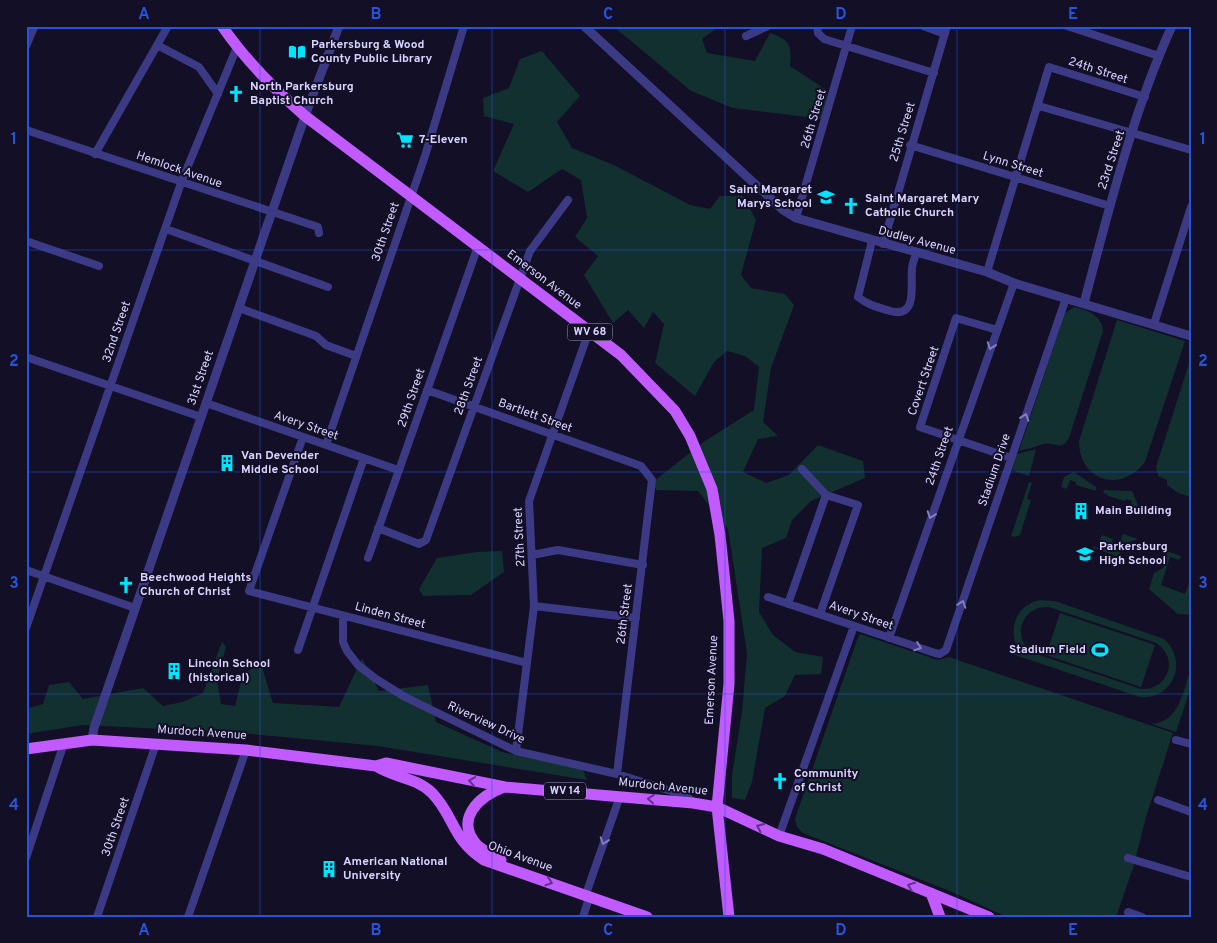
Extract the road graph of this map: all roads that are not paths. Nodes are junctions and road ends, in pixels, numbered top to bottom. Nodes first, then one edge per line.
1 (34, 26) edge
2 (168, 26) edge
3 (222, 26) edge
4 (339, 26) edge
5 (464, 26) edge
6 (584, 26) edge
7 (768, 26) edge
8 (817, 26) edge
9 (852, 26) edge
10 (923, 26) edge
11 (1068, 26) edge
12 (1172, 26) edge
13 (946, 30) edge
14 (746, 36) dead end
15 (26, 45) edge
16 (157, 45) junction
17 (846, 46) junction
18 (237, 47) junction
19 (1159, 56) junction
20 (934, 73) junction
21 (218, 94) junction
22 (1145, 97) junction
23 (1039, 106) junction
24 (306, 116) junction
25 (26, 130) edge
26 (1133, 133) junction
27 (910, 145) junction
28 (1191, 150) edge
29 (95, 154) junction
30 (1017, 179) junction
31 (181, 183) junction
32 (410, 195) junction
33 (568, 200) dead end
34 (1110, 206) junction
35 (1191, 207) edge
36 (272, 213) junction
37 (796, 218) junction
38 (166, 228) junction
39 (319, 233) dead end
40 (26, 241) edge
41 (872, 241) junction
42 (883, 244) junction
43 (478, 246) junction
44 (916, 254) junction
45 (256, 260) junction
46 (99, 266) dead end
47 (986, 272) junction
48 (520, 279) junction
49 (1014, 283) junction
50 (328, 288) dead end
51 (1066, 298) junction
52 (1084, 303) junction
53 (239, 308) junction
54 (1154, 324) junction
55 (997, 330) junction
56 (589, 331) junction
57 (1191, 336) edge
58 (356, 356) junction
59 (26, 357) edge
60 (110, 386) junction
61 (427, 390) junction
62 (206, 403) junction
63 (474, 406) junction
64 (201, 417) junction
65 (552, 434) junction
66 (303, 437) junction
67 (958, 440) junction
68 (326, 445) junction
69 (364, 458) junction
70 (1011, 458) junction
71 (635, 464) joint
72 (802, 469) dead end
73 (398, 470) junction
74 (826, 495) junction
75 (378, 528) junction
76 (532, 555) junction
77 (368, 558) dead end
78 (643, 565) junction
79 (26, 570) edge
80 (44, 576) junction
81 (768, 597) dead end
82 (788, 604) junction
83 (534, 606) junction
84 (135, 608) junction
85 (313, 608) junction
86 (820, 614) junction
87 (344, 616) junction
88 (636, 618) junction
89 (854, 626) junction
90 (26, 628) edge
91 (889, 638) junction
92 (298, 650) dead end
93 (946, 650) joint
94 (527, 663) junction
95 (92, 740) junction
96 (1176, 740) dead end
97 (64, 743) junction
98 (156, 744) junction
99 (1191, 744) edge
100 (26, 749) edge
101 (246, 750) junction
102 (516, 752) junction
103 (376, 766) junction
104 (617, 774) junction
105 (447, 777) junction
106 (416, 781) joint
107 (505, 787) junction
108 (426, 788) junction
109 (620, 796) junction
110 (1158, 800) dead end
111 (693, 802) junction
112 (717, 807) junction
113 (1191, 812) edge
114 (779, 836) junction
115 (26, 858) edge
116 (1128, 858) dead end
117 (510, 869) junction
118 (1191, 877) edge
119 (588, 890) junction
120 (930, 893) junction
121 (1128, 912) dead end
122 (97, 917) edge
123 (188, 917) edge
124 (583, 917) edge
125 (647, 917) edge
126 (729, 917) edge
127 (940, 917) edge
128 (989, 917) edge
129 (1142, 917) edge

1 - 15 street
2 - 16 street
3 - 18 main road, Emerson Avenue / WV 68
4 - 24 street, 31st Street
5 - 32 street, 30th Street
6 - 37 street, Dudley Avenue
7 - 14 street
8 - 17 street
9 - 17 street, 26th Street
10 - 13 street
11 - 19 street
12 - 19 street, 23rd Street
13 - 20 street, 25th Street
16 - 21 street
16 - 29 street
17 - 20 street
17 - 37 street, 26th Street
18 - 21 street, 32nd Street
18 - 24 main road, Emerson Avenue / WV 68
19 - 22 street, 23rd Street
20 - 27 street, 25th Street
21 - 31 street, 32nd Street
22 - 23 street, 24th Street
22 - 26 street, 23rd Street
23 - 26 street
23 - 30 street, 24th Street
24 - 32 main road, Emerson Avenue / WV 68
24 - 36 street, 31st Street
25 - 29 street, Hemlock Avenue
26 - 28 street
26 - 34 street, 23rd Street
27 - 30 street, Lynn Street
27 - 42 street, 25th Street
29 - 31 street, Hemlock Avenue
30 - 34 street, Lynn Street
30 - 47 street, 24th Street
31 - 36 street, Hemlock Avenue
31 - 38 street, 32nd Street
32 - 43 main road, Emerson Avenue / WV 68
32 - 58 street, 30th Street
33 - 48 street, 28th Street
34 - 52 street, 23rd Street
35 - 54 street
36 - 39 street, Hemlock Avenue
36 - 45 street, 31st Street
37 - 41 street, Dudley Avenue
38 - 45 street
38 - 60 street, 32nd Street
40 - 46 street
41 - 42 street, Dudley Avenue
41 - 44 street
42 - 44 street, Dudley Avenue
43 - 48 main road, Emerson Avenue / WV 68
43 - 61 street, 29th Street
44 - 47 street, Dudley Avenue
45 - 50 street
45 - 53 street, 31st Street
47 - 49 street, Dudley Avenue
48 - 56 main road, Emerson Avenue / WV 68
48 - 63 street, 28th Street
49 - 51 street, Dudley Avenue
49 - 55 street, 24th Street
51 - 52 street, Dudley Avenue
70 -> 51 street, Stadium Drive
52 - 54 street, Dudley Avenue
53 - 58 street
53 - 62 street, 31st Street
54 - 57 street, Dudley Avenue
55 -> 67 street, 24th Street
55 - 67 street, Covert Street
56 - 65 street, 27th Street
56 - 112 main road, Emerson Avenue / WV 68
58 - 68 street, 30th Street
59 - 60 street
60 - 64 street
60 - 80 street, 32nd Street
61 - 63 street, Bartlett Street
61 - 73 street, 29th Street
62 - 64 street, 31st Street
62 - 66 street, Avery Street
63 - 65 street, Bartlett Street
63 - 75 street, 28th Street
64 - 84 street, 31st Street
65 - 71 street, Bartlett Street
65 - 76 street, 27th Street
66 - 68 street, Avery Street
66 - 85 street, Linden Street
67 - 70 street, Covert Street
67 -> 91 street, 24th Street
68 - 69 street, Avery Street
69 - 73 street, Avery Street
69 - 85 street
93 -> 70 street, Stadium Drive
71 - 78 street, 26th Street
72 - 74 street
73 - 75 street, 29th Street
74 - 82 street
74 - 86 street
75 - 77 street, 29th Street
76 - 78 street
76 - 83 street, 27th Street
78 - 88 street, 26th Street
79 - 80 street
80 - 84 street
80 - 90 street, 32nd Street
81 - 82 street, Avery Street
82 - 86 street, Avery Street
83 - 88 street
83 - 94 street, 27th Street
84 - 95 street, 31st Street
85 - 87 street, Linden Street
85 - 92 street
86 - 89 street, Avery Street
87 - 94 street, Linden Street
87 - 102 street, Riverview Drive
88 - 104 street, 26th Street
89 - 91 street, Avery Street
89 - 114 street
91 -> 93 street, Avery Street
94 - 102 street, 27th Street
95 - 97 main road, Murdoch Avenue / WV 14
95 - 98 main road, Murdoch Avenue / WV 14
96 - 99 street
97 - 100 main road, Murdoch Avenue / WV 14
97 - 115 street
98 - 101 main road, Murdoch Avenue / WV 14
98 - 122 street, 30th Street
101 - 103 main road, Murdoch Avenue / WV 14
101 - 123 street
102 - 104 street, Riverview Drive
103 - 105 main road, Murdoch Avenue / WV 14
103 - 106 main road, Murdoch Avenue / WV 14
104 - 111 street, Riverview Drive
107 -> 105 main road, Murdoch Avenue / WV 14
105 - 108 main road
106 - 108 main road, Ohio Avenue / WV 14
107 - 109 main road, Murdoch Avenue / WV 14
107 - 117 main road
108 - 117 main road, Ohio Avenue / WV 14
111 -> 109 main road, Murdoch Avenue / WV 14
109 -> 119 street
110 - 113 street
111 - 112 main road, Murdoch Avenue / WV 14
114 -> 112 main road, Murdoch Avenue / WV 14
112 - 126 main road, WV 68
120 -> 114 main road, Murdoch Avenue / WV 14
116 - 118 street
117 -> 119 main road, Ohio Avenue / WV 14
119 - 124 street
119 - 125 main road, Ohio Avenue / WV 14
120 - 127 main road
120 - 128 main road, Murdoch Avenue / WV 14
121 - 129 street

